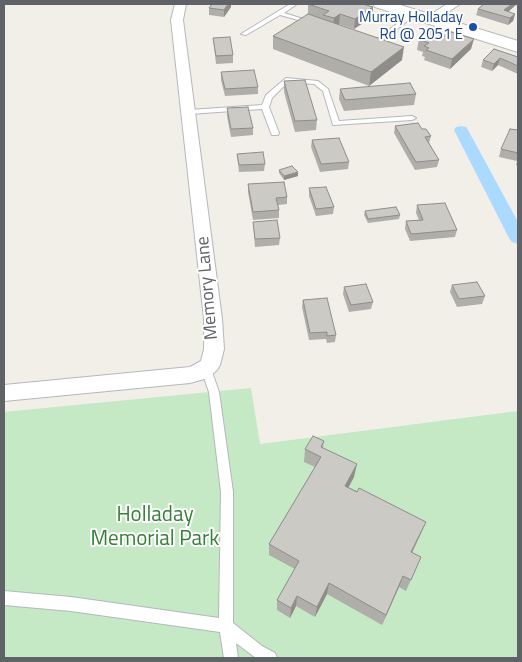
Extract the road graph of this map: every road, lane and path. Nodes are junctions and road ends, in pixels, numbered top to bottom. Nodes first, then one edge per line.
1 (180, 4) edge
2 (294, 4) edge
3 (382, 4) edge
4 (454, 4) edge
5 (279, 12) junction
6 (413, 14) junction
7 (431, 19) junction
8 (317, 25) edge
9 (244, 34) dead end
10 (364, 41) edge
11 (518, 46) edge
12 (265, 106) junction
13 (188, 112) junction
14 (412, 118) dead end
15 (275, 134) dead end
16 (206, 369) junction
17 (4, 393) edge
18 (4, 598) edge
19 (226, 626) junction
20 (231, 658) edge
21 (270, 658) edge

1 - 13 street, Memory Lane
2 - 5 lane
3 - 6 main road
4 - 7 street
5 - 8 lane
5 - 9 lane
6 - 7 main road
6 - 10 lane
7 - 11 main road
12 - 13 lane
12 - 14 lane
12 - 15 lane
13 - 16 street, Memory Lane
16 - 17 street
16 - 19 lane
18 - 19 lane
19 - 20 lane
19 - 21 lane

